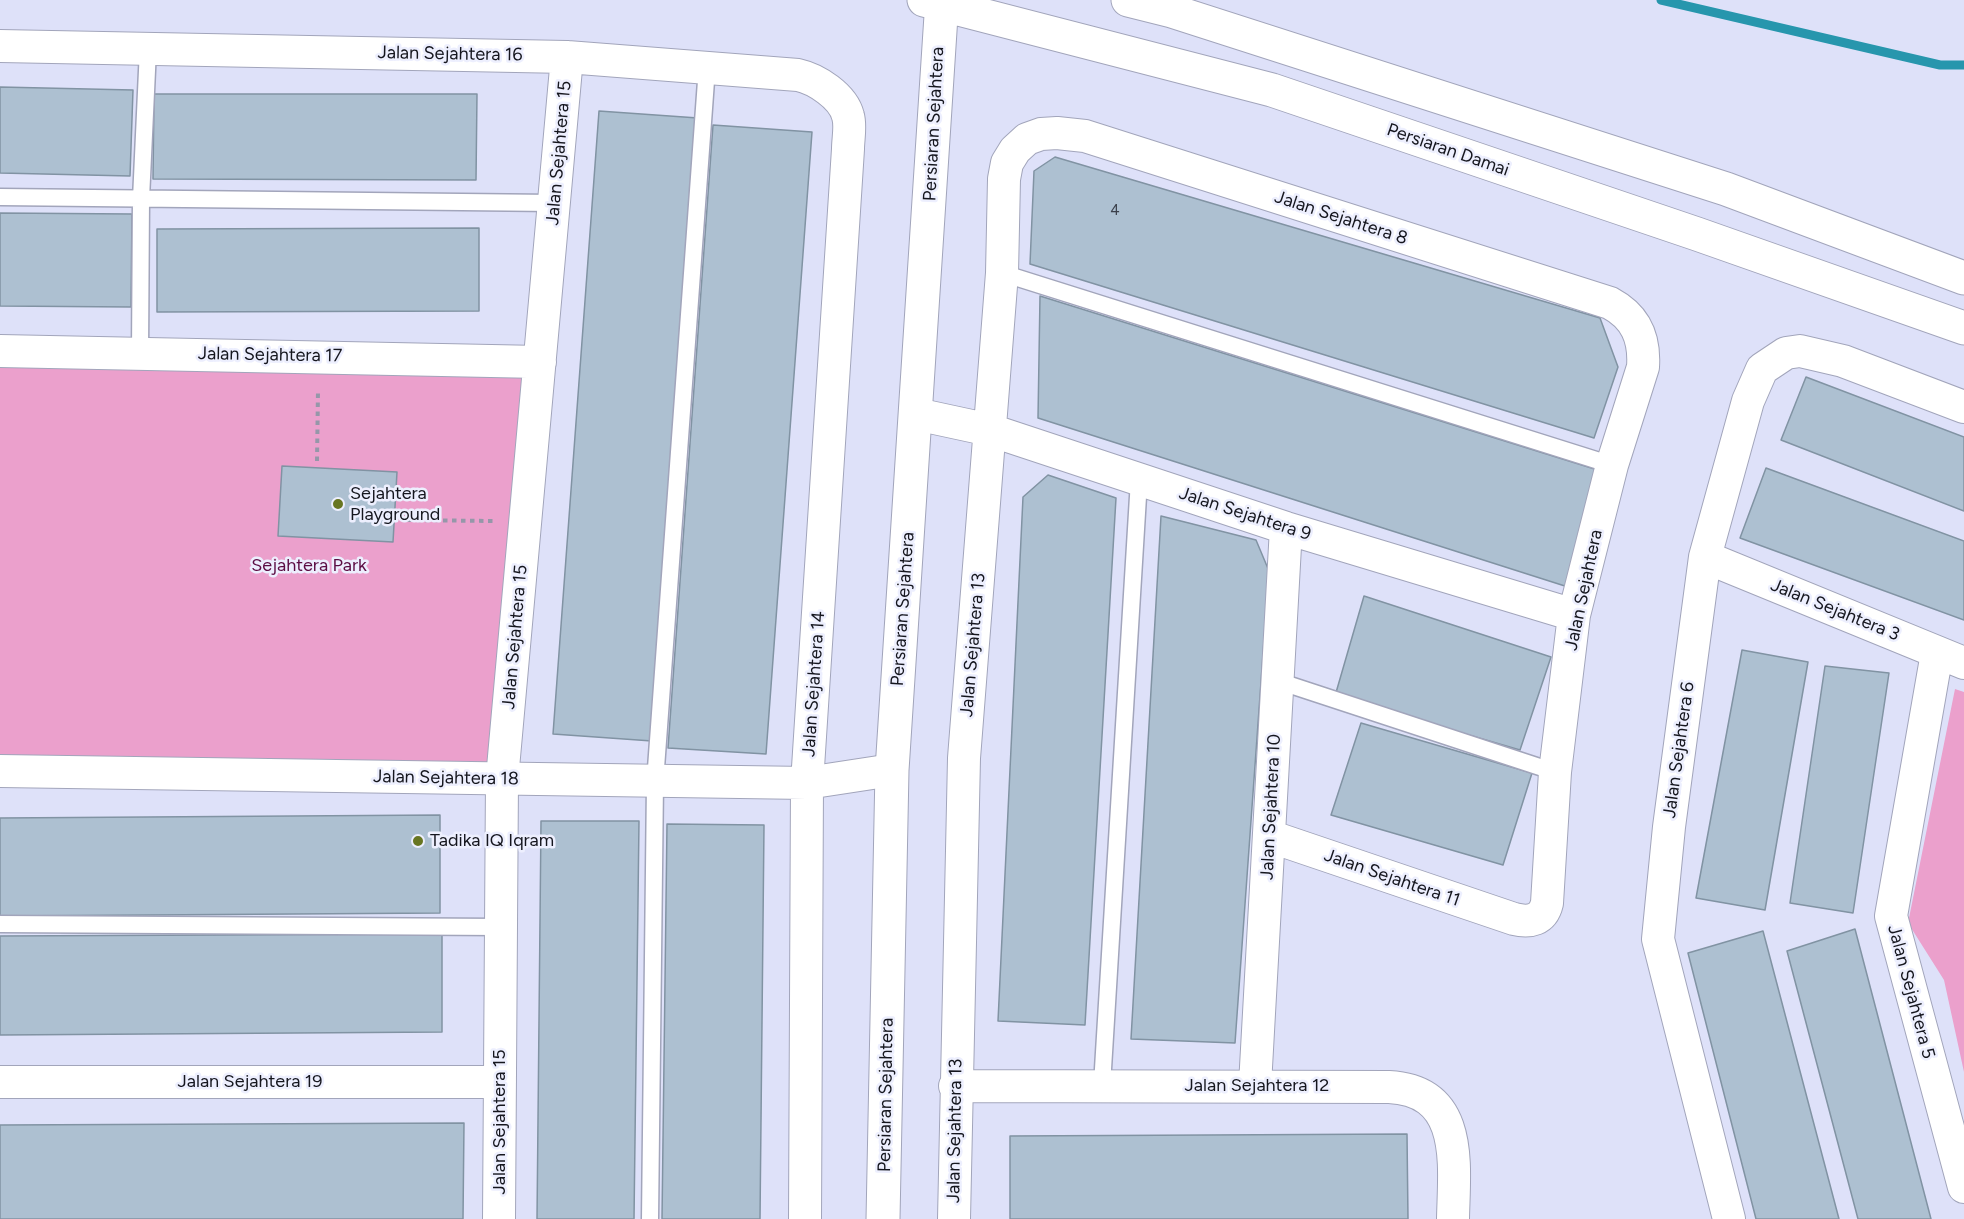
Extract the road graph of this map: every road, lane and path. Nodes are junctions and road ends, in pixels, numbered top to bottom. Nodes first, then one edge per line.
1 (1128, 0) edge
2 (936, 1) edge
3 (0, 46) edge
4 (148, 49) junction
5 (567, 57) junction
6 (707, 67) junction
7 (1084, 136) joint
8 (848, 149) joint
9 (0, 197) edge
10 (141, 199) junction
11 (554, 203) junction
12 (1002, 273) junction
13 (1964, 278) edge
14 (1598, 300) joint
15 (1964, 328) edge
16 (0, 351) edge
17 (140, 353) junction
18 (319, 356) junction
19 (540, 362) junction
20 (1964, 407) edge
21 (916, 414) junction
22 (990, 430) junction
23 (317, 461) dead end
24 (1612, 465) junction
25 (1139, 480) junction
26 (407, 520) dead end
27 (525, 521) junction
28 (1286, 528) junction
29 (1706, 557) junction
30 (1574, 615) junction
31 (1951, 658) edge
32 (1278, 681) junction
33 (892, 770) junction
34 (0, 771) edge
35 (1556, 772) junction
36 (502, 779) junction
37 (655, 782) junction
38 (807, 783) junction
39 (1269, 836) junction
40 (1514, 919) joint
41 (0, 924) edge
42 (501, 927) junction
43 (0, 1082) edge
44 (500, 1082) junction
45 (1102, 1085) junction
46 (1255, 1085) junction
47 (955, 1086) junction
48 (1958, 1140) edge
49 (1964, 1187) edge
50 (500, 1219) edge
51 (650, 1219) edge
52 (805, 1219) edge
53 (883, 1219) edge
54 (954, 1219) edge
55 (1454, 1219) edge
56 (1729, 1219) edge

1 - 13 main road
2 - 15 main road, Persiaran Damai
2 - 21 main road, Persiaran Sejahtera
3 - 4 street, Jalan Sejahtera 16
4 - 5 street, Jalan Sejahtera 16
4 - 10 lane
5 - 6 street, Jalan Sejahtera 16
5 - 11 street, Jalan Sejahtera 15
6 - 8 street, Jalan Sejahtera 16
6 - 37 lane
7 - 12 street, Jalan Sejahtera 13
7 - 14 street, Jalan Sejahtera 8
8 - 38 street, Jalan Sejahtera 14
9 - 10 lane
10 - 11 lane
10 - 17 lane
11 - 19 street, Jalan Sejahtera 15
12 - 22 street, Jalan Sejahtera 13
12 - 24 lane
14 - 24 street, Jalan Sejahtera
16 - 17 street, Jalan Sejahtera 17
17 - 18 street, Jalan Sejahtera 17
18 - 19 street, Jalan Sejahtera 17
18 - 23 path
19 - 27 street, Jalan Sejahtera 15
20 - 29 street, Jalan Sejahtera 6
21 - 22 street, Jalan Sejahtera 9
21 - 33 main road, Persiaran Sejahtera
22 - 25 street, Jalan Sejahtera 9
22 - 47 street, Jalan Sejahtera 13
24 - 30 street, Jalan Sejahtera
25 - 28 street, Jalan Sejahtera 9
25 - 45 lane
26 - 27 path
27 - 36 street, Jalan Sejahtera 15
28 - 30 street, Jalan Sejahtera 9
28 - 32 street, Jalan Sejahtera 10
29 - 31 street, Jalan Sejahtera 3
29 - 56 street, Jalan Sejahtera 6
30 - 35 street, Jalan Sejahtera
31 - 48 street, Jalan Sejahtera 5
32 - 35 lane
32 - 39 street, Jalan Sejahtera 10
33 - 38 street, Jalan Sejahtera 18
33 - 53 main road, Persiaran Sejahtera
34 - 36 street, Jalan Sejahtera 18
35 - 40 street, Jalan Sejahtera
36 - 37 street, Jalan Sejahtera 18
36 - 42 street, Jalan Sejahtera 15
37 - 38 street, Jalan Sejahtera 18
37 - 51 lane
38 - 52 street, Jalan Sejahtera 14
39 - 40 street, Jalan Sejahtera 11
39 - 46 street, Jalan Sejahtera 10
41 - 42 lane
42 - 44 street, Jalan Sejahtera 15
43 - 44 street, Jalan Sejahtera 19
44 - 50 street, Jalan Sejahtera 15
45 - 46 street, Jalan Sejahtera 12
45 - 47 street, Jalan Sejahtera 12
46 - 55 street, Jalan Sejahtera 12
47 - 54 street, Jalan Sejahtera 13
48 - 49 street, Jalan Sejahtera 5

